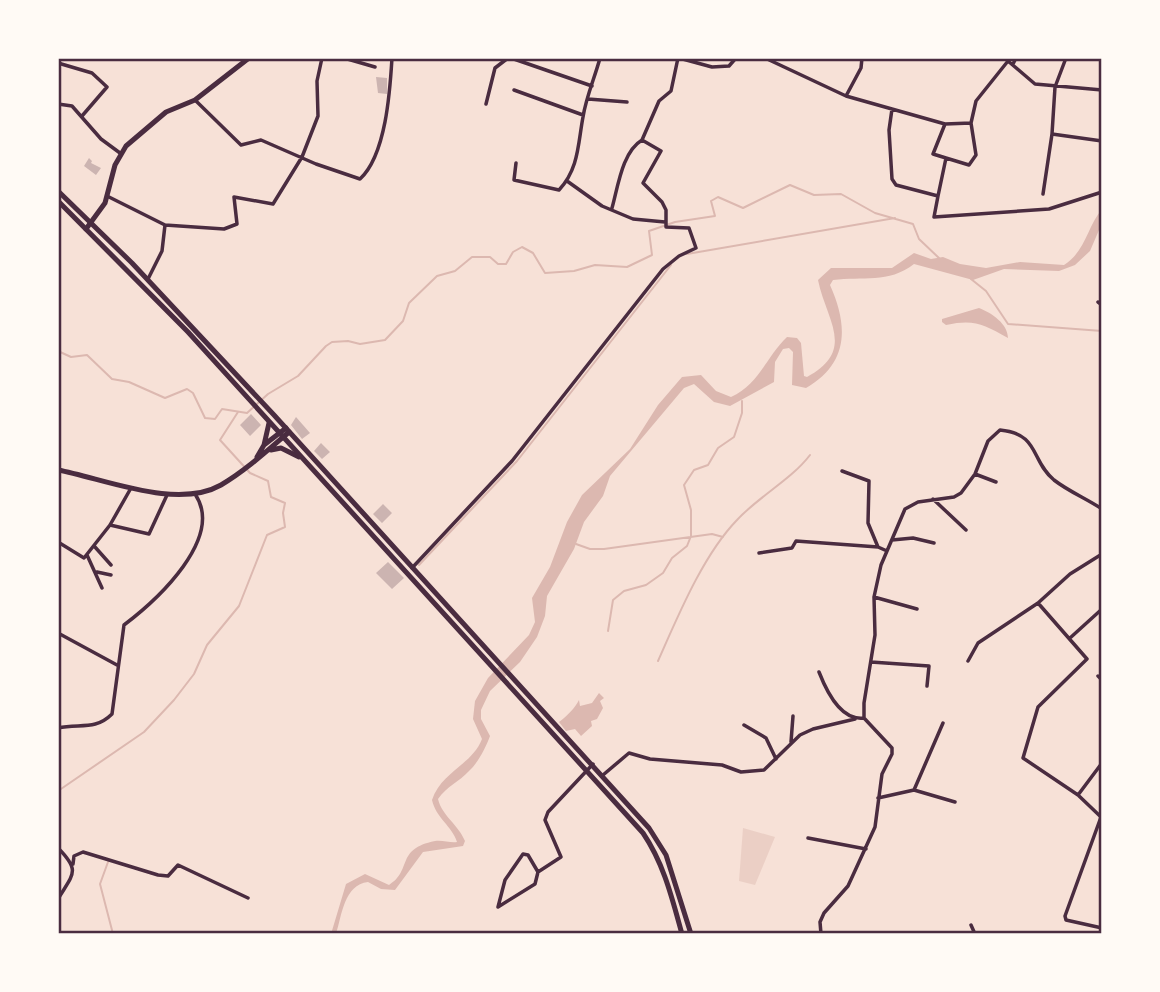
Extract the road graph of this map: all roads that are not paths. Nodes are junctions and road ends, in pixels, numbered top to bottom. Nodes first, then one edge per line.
1 (249, 58) edge
2 (322, 58) edge
3 (344, 58) edge
4 (392, 58) edge
5 (509, 58) edge
6 (600, 58) edge
7 (678, 58) edge
8 (736, 58) edge
9 (768, 58) edge
10 (862, 58) edge
11 (1016, 58) edge
12 (1066, 58) edge
13 (58, 63) edge
14 (1013, 64) junction
15 (375, 67) dead end
16 (592, 86) junction
17 (1057, 87) junction
18 (514, 90) dead end
19 (1102, 90) edge
20 (846, 96) junction
21 (588, 99) junction
22 (194, 100) junction
23 (627, 102) dead end
24 (58, 104) edge
25 (486, 104) dead end
26 (892, 108) junction
27 (583, 115) junction
28 (82, 116) junction
29 (971, 123) junction
30 (945, 124) junction
31 (1052, 134) junction
32 (642, 141) junction
33 (1102, 141) edge
34 (120, 153) junction
35 (302, 157) junction
36 (946, 158) junction
37 (516, 163) dead end
38 (567, 181) junction
39 (58, 191) edge
40 (1102, 192) edge
41 (1043, 194) dead end
42 (107, 196) junction
43 (938, 196) junction
44 (58, 201) edge
45 (612, 208) junction
46 (92, 223) junction
47 (665, 224) junction
48 (165, 225) junction
49 (86, 229) junction
50 (148, 280) junction
51 (270, 423) junction
52 (288, 430) junction
53 (281, 436) junction
54 (264, 445) junction
55 (271, 450) junction
56 (299, 457) junction
57 (254, 459) junction
58 (58, 470) edge
59 (842, 471) dead end
60 (975, 474) junction
61 (996, 482) dead end
62 (131, 486) junction
63 (195, 494) junction
64 (167, 495) junction
65 (933, 499) junction
66 (1102, 509) edge
67 (110, 525) junction
68 (966, 530) dead end
69 (892, 540) junction
70 (58, 542) edge
71 (934, 543) dead end
72 (95, 547) junction
73 (878, 547) junction
74 (887, 551) junction
75 (759, 552) dead end
76 (1102, 554) edge
77 (87, 555) junction
78 (111, 565) dead end
79 (412, 568) junction
80 (97, 572) junction
81 (111, 575) dead end
82 (102, 588) dead end
83 (434, 597) junction
84 (874, 597) junction
85 (1038, 603) junction
86 (917, 609) dead end
87 (1102, 609) edge
88 (58, 633) edge
89 (1070, 638) junction
90 (968, 661) dead end
91 (871, 662) junction
92 (117, 665) junction
93 (819, 672) dead end
94 (1098, 676) dead end
95 (1102, 680) edge
96 (927, 686) dead end
97 (793, 716) dead end
98 (864, 718) junction
99 (855, 719) junction
100 (943, 723) dead end
101 (744, 725) dead end
102 (58, 728) edge
103 (791, 742) junction
104 (776, 759) junction
105 (1102, 763) edge
106 (590, 767) junction
107 (603, 775) junction
108 (914, 790) junction
109 (1078, 795) junction
110 (878, 798) junction
111 (954, 802) dead end
112 (1101, 815) edge
113 (808, 838) dead end
114 (58, 848) edge
115 (866, 849) junction
116 (73, 863) junction
117 (538, 872) junction
118 (248, 898) dead end
119 (58, 900) edge
120 (971, 925) dead end
121 (1102, 928) edge
122 (682, 934) edge
123 (691, 934) edge
124 (821, 934) edge
125 (975, 934) edge

1 - 22 main road
2 - 35 street
3 - 15 street
4 - 35 street
5 - 16 street
5 - 25 street
6 - 16 street
7 - 8 street
7 - 32 street
9 - 20 street
10 - 20 street
11 - 14 street
12 - 17 street
13 - 28 street
14 - 17 street
14 - 29 street
16 - 21 street
17 - 19 street
17 - 31 street
18 - 27 street
20 - 26 street
21 - 23 street
21 - 27 street
22 - 34 main road
22 - 35 street
24 - 28 street
26 - 30 street
26 - 43 street
27 - 38 street
28 - 34 street
29 - 30 street
29 - 36 street
30 - 36 street
31 - 33 street
31 - 41 street
32 - 45 street
32 - 47 street
34 - 42 main road
35 - 48 street
36 - 43 street
37 - 38 street
38 - 45 street
39 - 46 main road
40 - 43 street
42 - 46 main road
42 - 48 street
44 - 49 main road
45 - 47 street
46 - 49 main road
46 - 50 main road
47 - 79 street
48 - 50 street
49 - 51 main road
50 - 52 main road
51 - 53 main road
51 - 54 main road
52 - 53 main road
52 - 79 main road
53 - 54 main road
53 - 55 main road
53 - 56 main road
54 - 57 main road
55 - 56 main road
55 - 57 main road
56 - 83 main road
57 - 63 main road
58 - 62 main road
59 - 73 street
60 - 61 street
60 - 65 street
60 - 66 street
62 - 64 main road
62 - 67 street
63 - 64 main road
63 - 92 street
64 - 67 street
65 - 68 street
65 - 69 street
67 - 72 street
69 - 71 street
69 - 74 street
70 - 77 street
72 - 77 street
72 - 78 street
73 - 74 street
73 - 75 street
74 - 84 street
76 - 85 street
77 - 80 street
79 - 83 main road
80 - 81 street
80 - 82 street
83 - 106 main road
83 - 106 main road
84 - 86 street
84 - 91 street
85 - 89 street
85 - 90 street
87 - 89 street
88 - 92 street
89 - 109 street
91 - 96 street
91 - 98 street
92 - 102 street
93 - 99 street
94 - 95 street
97 - 103 street
98 - 99 street
98 - 110 street
99 - 103 street
100 - 108 street
101 - 104 street
103 - 104 street
104 - 107 street
105 - 109 street
106 - 107 main road
106 - 117 street
106 - 122 main road
107 - 123 main road
108 - 110 street
108 - 111 street
109 - 112 street
110 - 115 street
112 - 121 street
113 - 115 street
114 - 116 street
115 - 124 street
116 - 118 street
116 - 119 street
117 - 117 street
120 - 125 street

